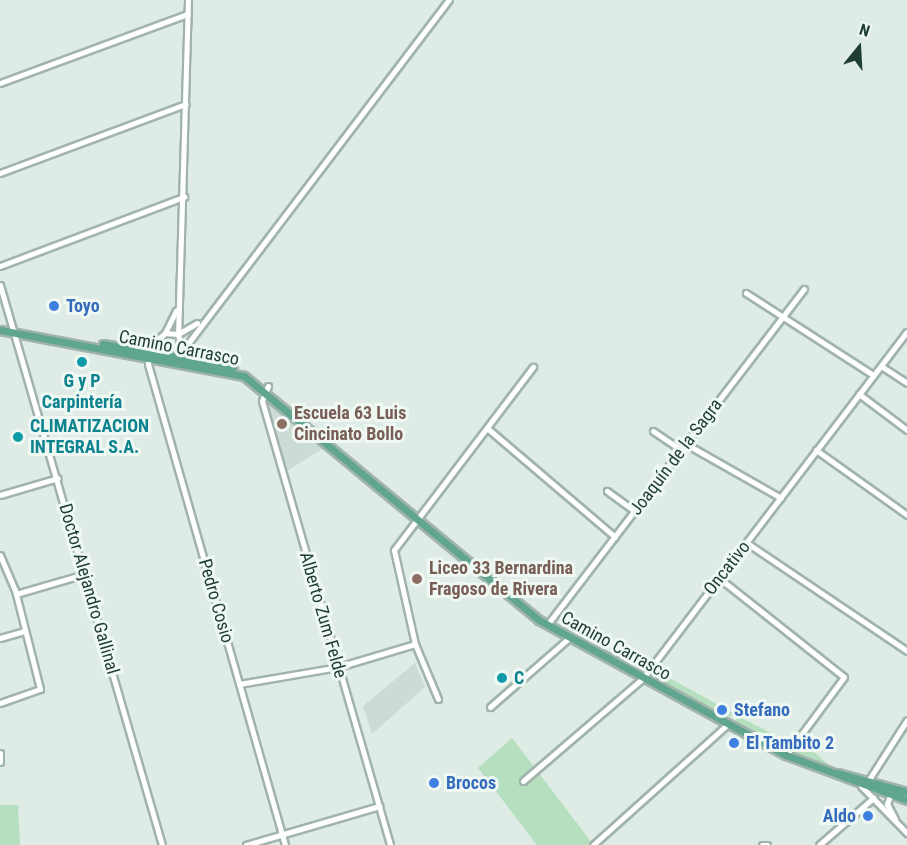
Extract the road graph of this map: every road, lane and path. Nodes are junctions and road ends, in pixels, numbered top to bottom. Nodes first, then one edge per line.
1 (188, 0) edge
2 (449, 0) edge
3 (188, 14) junction
4 (0, 83) edge
5 (186, 104) junction
6 (0, 172) edge
7 (184, 197) junction
8 (0, 266) edge
9 (0, 285) edge
10 (804, 289) dead end
11 (746, 293) dead end
12 (178, 307) junction
13 (782, 318) junction
14 (202, 320) junction
15 (0, 330) edge
16 (17, 332) junction
17 (907, 332) edge
18 (165, 333) junction
19 (178, 334) junction
20 (182, 352) junction
21 (149, 353) junction
22 (881, 366) junction
23 (533, 367) dead end
24 (873, 375) junction
25 (907, 383) edge
26 (266, 387) junction
27 (859, 393) junction
28 (487, 428) junction
29 (907, 430) edge
30 (653, 432) dead end
31 (684, 447) junction
32 (816, 450) junction
33 (58, 478) junction
34 (607, 491) dead end
35 (0, 495) edge
36 (781, 498) junction
37 (635, 511) junction
38 (907, 515) edge
39 (417, 518) junction
40 (615, 537) junction
41 (747, 543) junction
42 (0, 555) edge
43 (85, 574) junction
44 (719, 578) junction
45 (16, 594) junction
46 (547, 625) junction
47 (25, 631) junction
48 (0, 638) edge
49 (569, 638) junction
50 (415, 644) junction
51 (907, 651) edge
52 (338, 667) junction
53 (643, 678) junction
54 (239, 684) junction
55 (438, 699) dead end
56 (0, 703) edge
57 (490, 707) dead end
58 (907, 720) edge
59 (728, 724) junction
60 (0, 753) edge
61 (786, 755) junction
62 (1, 761) edge
63 (523, 781) dead end
64 (865, 783) junction
65 (907, 793) edge
66 (889, 794) junction
67 (873, 798) junction
68 (907, 800) edge
69 (379, 806) junction
70 (895, 821) junction
71 (907, 833) edge
72 (282, 835) junction
73 (162, 845) edge
74 (246, 845) edge
75 (285, 845) edge
76 (390, 845) edge
77 (593, 845) edge
78 (762, 845) edge
79 (767, 845) edge
80 (819, 845) edge

1 - 3 street
2 - 14 street
3 - 4 street
3 - 5 street
5 - 6 street
5 - 7 street
7 - 8 street
7 - 12 street
9 - 16 street, Doctor Alejandro Gallinal
10 - 13 street, Joaquín de la Sagra
11 - 13 street
12 - 18 street
12 - 19 street
13 - 24 street
13 - 31 street, Joaquín de la Sagra
14 - 19 street
14 - 20 street
15 - 16 main road, Camino Carrasco
16 - 21 main road, Camino Carrasco
16 - 33 street, Doctor Alejandro Gallinal
17 - 22 street, Oncativo
18 - 19 street
18 - 21 street
19 - 20 street
20 - 21 main road, Camino Carrasco
20 - 26 main road, Camino Carrasco
21 - 26 main road, Camino Carrasco
21 - 54 street, Pedro Cosio
22 - 24 street, Oncativo
22 - 25 street
23 - 28 street
24 - 27 street, Oncativo
26 - 39 main road, Camino Carrasco
26 - 52 street, Alberto Zum Felde
27 - 29 street
27 - 32 street, Oncativo
28 - 39 street
28 - 40 street
30 - 31 street
31 - 36 street
31 - 37 street, Joaquín de la Sagra
32 - 36 street, Oncativo
32 - 38 street
33 - 35 street
33 - 43 street, Doctor Alejandro Gallinal
34 - 37 street
36 - 41 street, Oncativo
37 - 40 street, Joaquín de la Sagra
39 - 46 main road, Camino Carrasco
39 - 50 street
40 - 46 street, Joaquín de la Sagra
41 - 44 street, Oncativo
41 - 51 street
42 - 45 street
43 - 45 street
43 - 73 street, Doctor Alejandro Gallinal
44 - 53 street, Oncativo
44 - 61 street
45 - 47 street
46 - 49 main road, Camino Carrasco
47 - 48 street
47 - 56 street
49 - 53 main road, Camino Carrasco
49 - 57 street
50 - 52 street
50 - 55 street
52 - 54 street
52 - 69 street, Alberto Zum Felde
53 - 59 main road, Camino Carrasco
53 - 63 street, Oncativo
54 - 72 street, Pedro Cosio
58 - 64 street
59 - 61 main road, Camino Carrasco
59 - 77 street
60 - 62 street
61 - 64 main road, Camino Carrasco
64 - 65 main road, Camino Carrasco
64 - 66 main road, Camino Carrasco
64 - 67 street
65 - 66 street, Camino Carrasco
66 - 68 main road, Camino Carrasco
66 - 70 street
67 - 70 street
67 - 80 street
69 - 72 street
69 - 76 street, Alberto Zum Felde
70 - 71 street
72 - 74 street
72 - 75 street, Pedro Cosio
78 - 79 street

